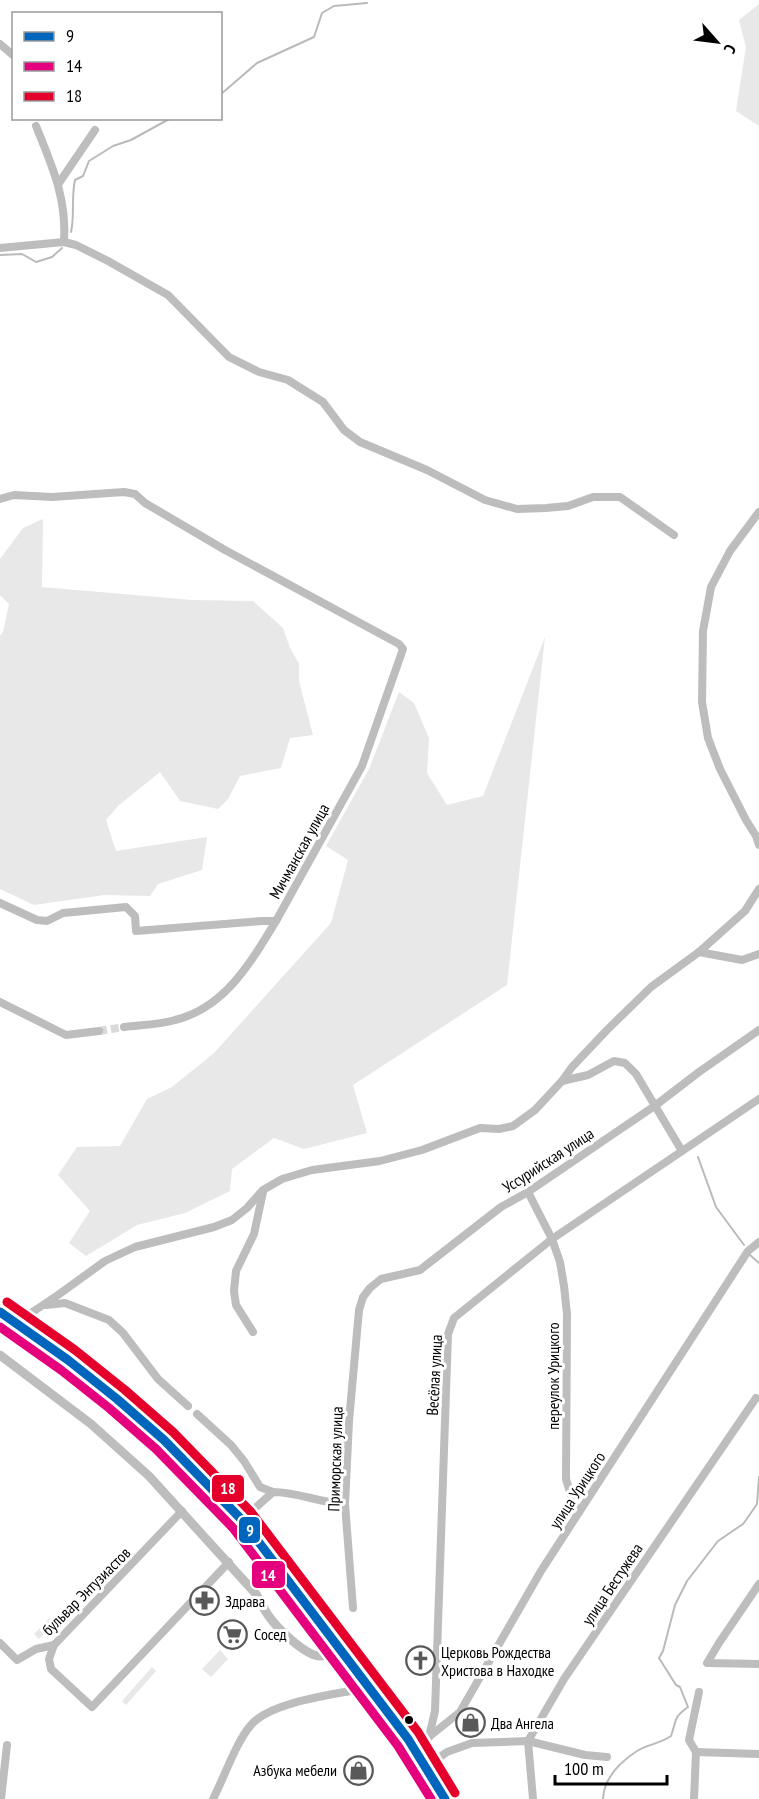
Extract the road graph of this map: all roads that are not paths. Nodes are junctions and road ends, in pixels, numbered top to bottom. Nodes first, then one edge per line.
1 (0, 44) edge
2 (12, 54) edge
3 (36, 126) dead end
4 (95, 130) dead end
5 (59, 183) junction
6 (64, 242) junction
7 (0, 248) edge
8 (0, 499) edge
9 (759, 512) edge
10 (674, 535) dead end
11 (759, 845) edge
12 (759, 889) edge
13 (0, 903) edge
14 (276, 921) junction
15 (699, 952) junction
16 (759, 954) edge
17 (0, 1002) edge
18 (124, 1027) tunnel mouth
19 (759, 1030) edge
20 (99, 1031) tunnel mouth
21 (562, 1081) junction
22 (759, 1099) edge
23 (656, 1105) junction
24 (682, 1151) junction
25 (263, 1191) junction
26 (528, 1192) junction
27 (552, 1239) junction
28 (759, 1242) edge
29 (44, 1305) junction
30 (359, 1310) joint
31 (0, 1312) edge
32 (16, 1323) junction
33 (254, 1332) dead end
34 (0, 1355) edge
35 (756, 1398) dead end
36 (189, 1406) dead end
37 (196, 1414) dead end
38 (273, 1492) junction
39 (345, 1504) junction
40 (182, 1511) junction
41 (579, 1512) junction
42 (242, 1520) junction
43 (229, 1562) junction
44 (759, 1584) edge
45 (353, 1608) dead end
46 (0, 1643) edge
47 (54, 1646) junction
48 (338, 1647) junction
49 (759, 1664) edge
50 (368, 1688) junction
51 (699, 1692) dead end
52 (429, 1737) junction
53 (528, 1741) junction
54 (7, 1745) dead end
55 (415, 1748) junction
56 (696, 1752) junction
57 (759, 1754) edge
58 (607, 1757) dead end
59 (426, 1767) junction
60 (1, 1799) edge
61 (213, 1799) edge
62 (445, 1799) edge
63 (533, 1799) edge
64 (694, 1799) edge

1 - 2 street
3 - 5 street
4 - 5 street
5 - 6 street
6 - 7 street
6 - 10 street
8 - 14 street, Мичманская улица
9 - 11 street
12 - 15 street
13 - 14 street, Мичманская улица
14 - 18 street
15 - 16 street
15 - 21 street
17 - 20 street
19 - 23 street, Уссурийская улица
21 - 23 street
21 - 25 street
22 - 24 street, Весёлая улица
23 - 24 street
23 - 26 street, Уссурийская улица
24 - 27 street, Весёлая улица
25 - 29 street
25 - 33 street
26 - 27 street, переулок Урицкого
26 - 30 street, Уссурийская улица
27 - 41 street, переулок Урицкого
27 - 52 street, Весёлая улица
28 - 41 street, улица Урицкого
29 - 32 street
29 - 36 street
30 - 39 street, Приморская улица
31 - 32 main road
32 - 42 main road
34 - 40 street
35 - 53 street, улица Бестужева
37 - 38 street
38 - 39 street
38 - 42 street
39 - 45 street, Приморская улица
40 - 43 street
40 - 47 street, бульвар Энтузиастов
41 - 52 street, улица Урицкого
42 - 48 main road
43 - 47 street
43 - 48 street
44 - 49 street
46 - 47 street, бульвар Энтузиастов
48 - 50 main road
50 - 55 main road
50 - 61 street
51 - 56 street
52 - 55 street, улица Урицкого
53 - 58 street
53 - 59 street
53 - 63 street
54 - 60 street
55 - 59 main road
56 - 57 street
56 - 64 street
59 - 62 main road

